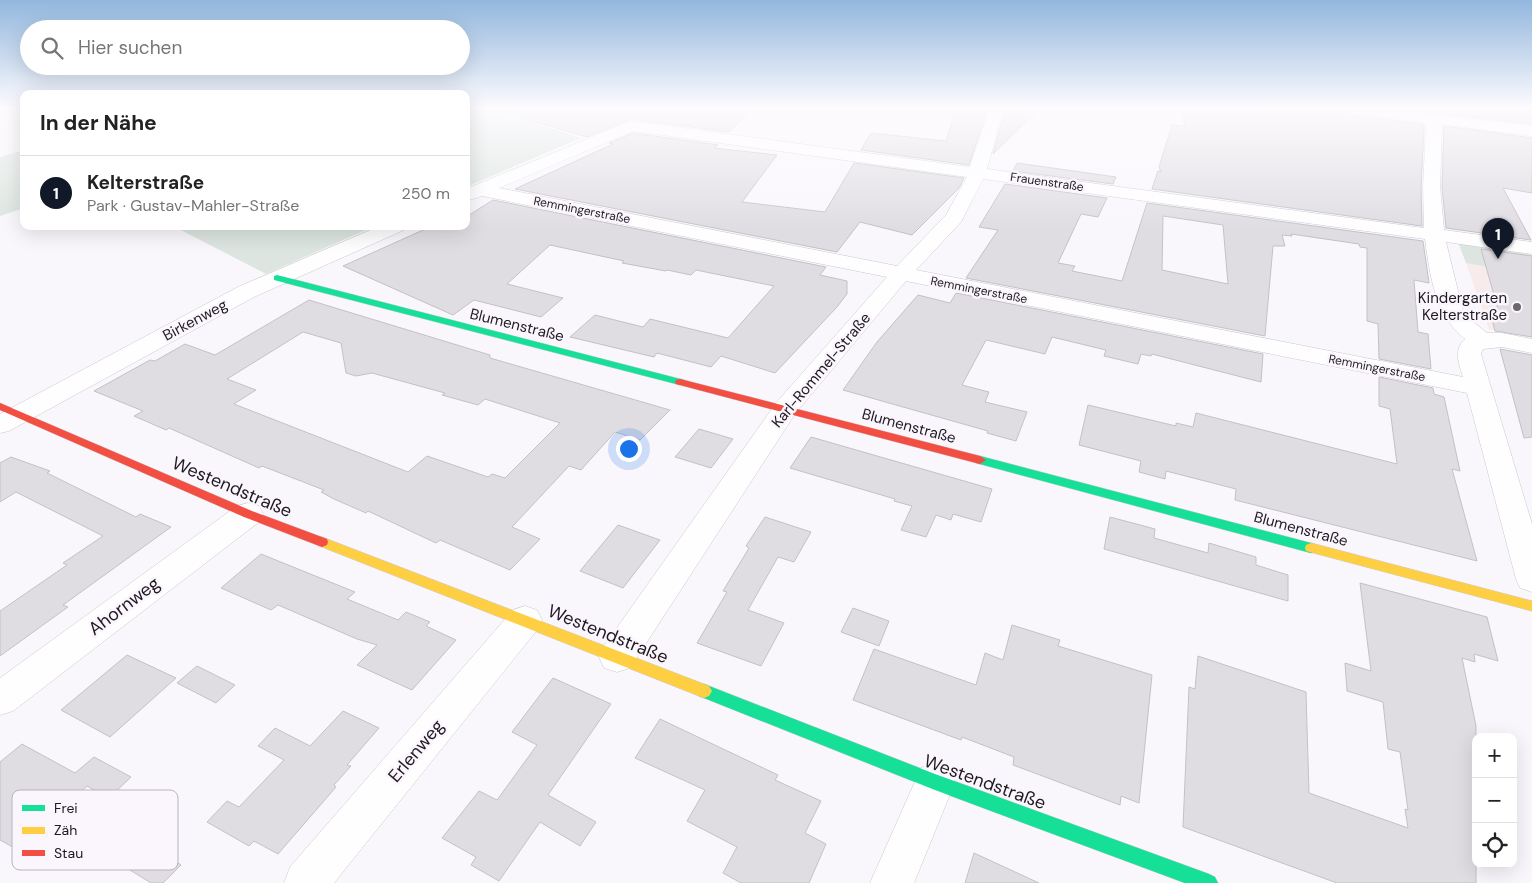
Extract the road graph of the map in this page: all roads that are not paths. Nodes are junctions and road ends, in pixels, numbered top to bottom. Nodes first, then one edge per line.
1 (579, 148) edge
2 (794, 148) edge
3 (985, 148) edge
4 (1433, 148) edge
5 (977, 173) junction
6 (473, 193) edge
7 (387, 230) edge
8 (1433, 234) junction
9 (1532, 248) edge
10 (901, 274) junction
11 (277, 278) junction
12 (1481, 340) junction
13 (1532, 346) edge
14 (1479, 388) junction
15 (785, 409) junction
16 (6, 415) edge
17 (248, 514) junction
18 (1532, 579) edge
19 (1532, 606) edge
20 (526, 620) junction
21 (617, 657) junction
22 (0, 699) edge
23 (935, 782) junction
24 (306, 883) edge
25 (892, 883) edge
26 (1209, 883) edge

1 - 6 street, Frauenstraße
2 - 5 street, Frauenstraße
3 - 5 street, Karl-Rommel-Straße
4 - 8 street
5 - 8 street, Frauenstraße
5 - 10 street, Karl-Rommel-Straße
6 - 10 street, Remmingerstraße
7 - 11 street, Birkenweg
8 - 9 street, Frauenstraße
8 - 12 street
10 - 14 street, Remmingerstraße
10 - 15 street, Karl-Rommel-Straße
11 - 15 street, Blumenstraße
11 - 16 street, Birkenweg
12 - 13 street
12 - 14 street
14 - 18 street
15 - 19 street, Blumenstraße
15 - 21 street, Karl-Rommel-Straße
16 - 17 street, Westendstraße
17 - 20 street, Westendstraße
17 - 22 street, Ahornweg
20 - 21 street, Westendstraße
20 - 24 street, Erlenweg
21 - 23 street, Westendstraße
23 - 25 street
23 - 26 street, Westendstraße

